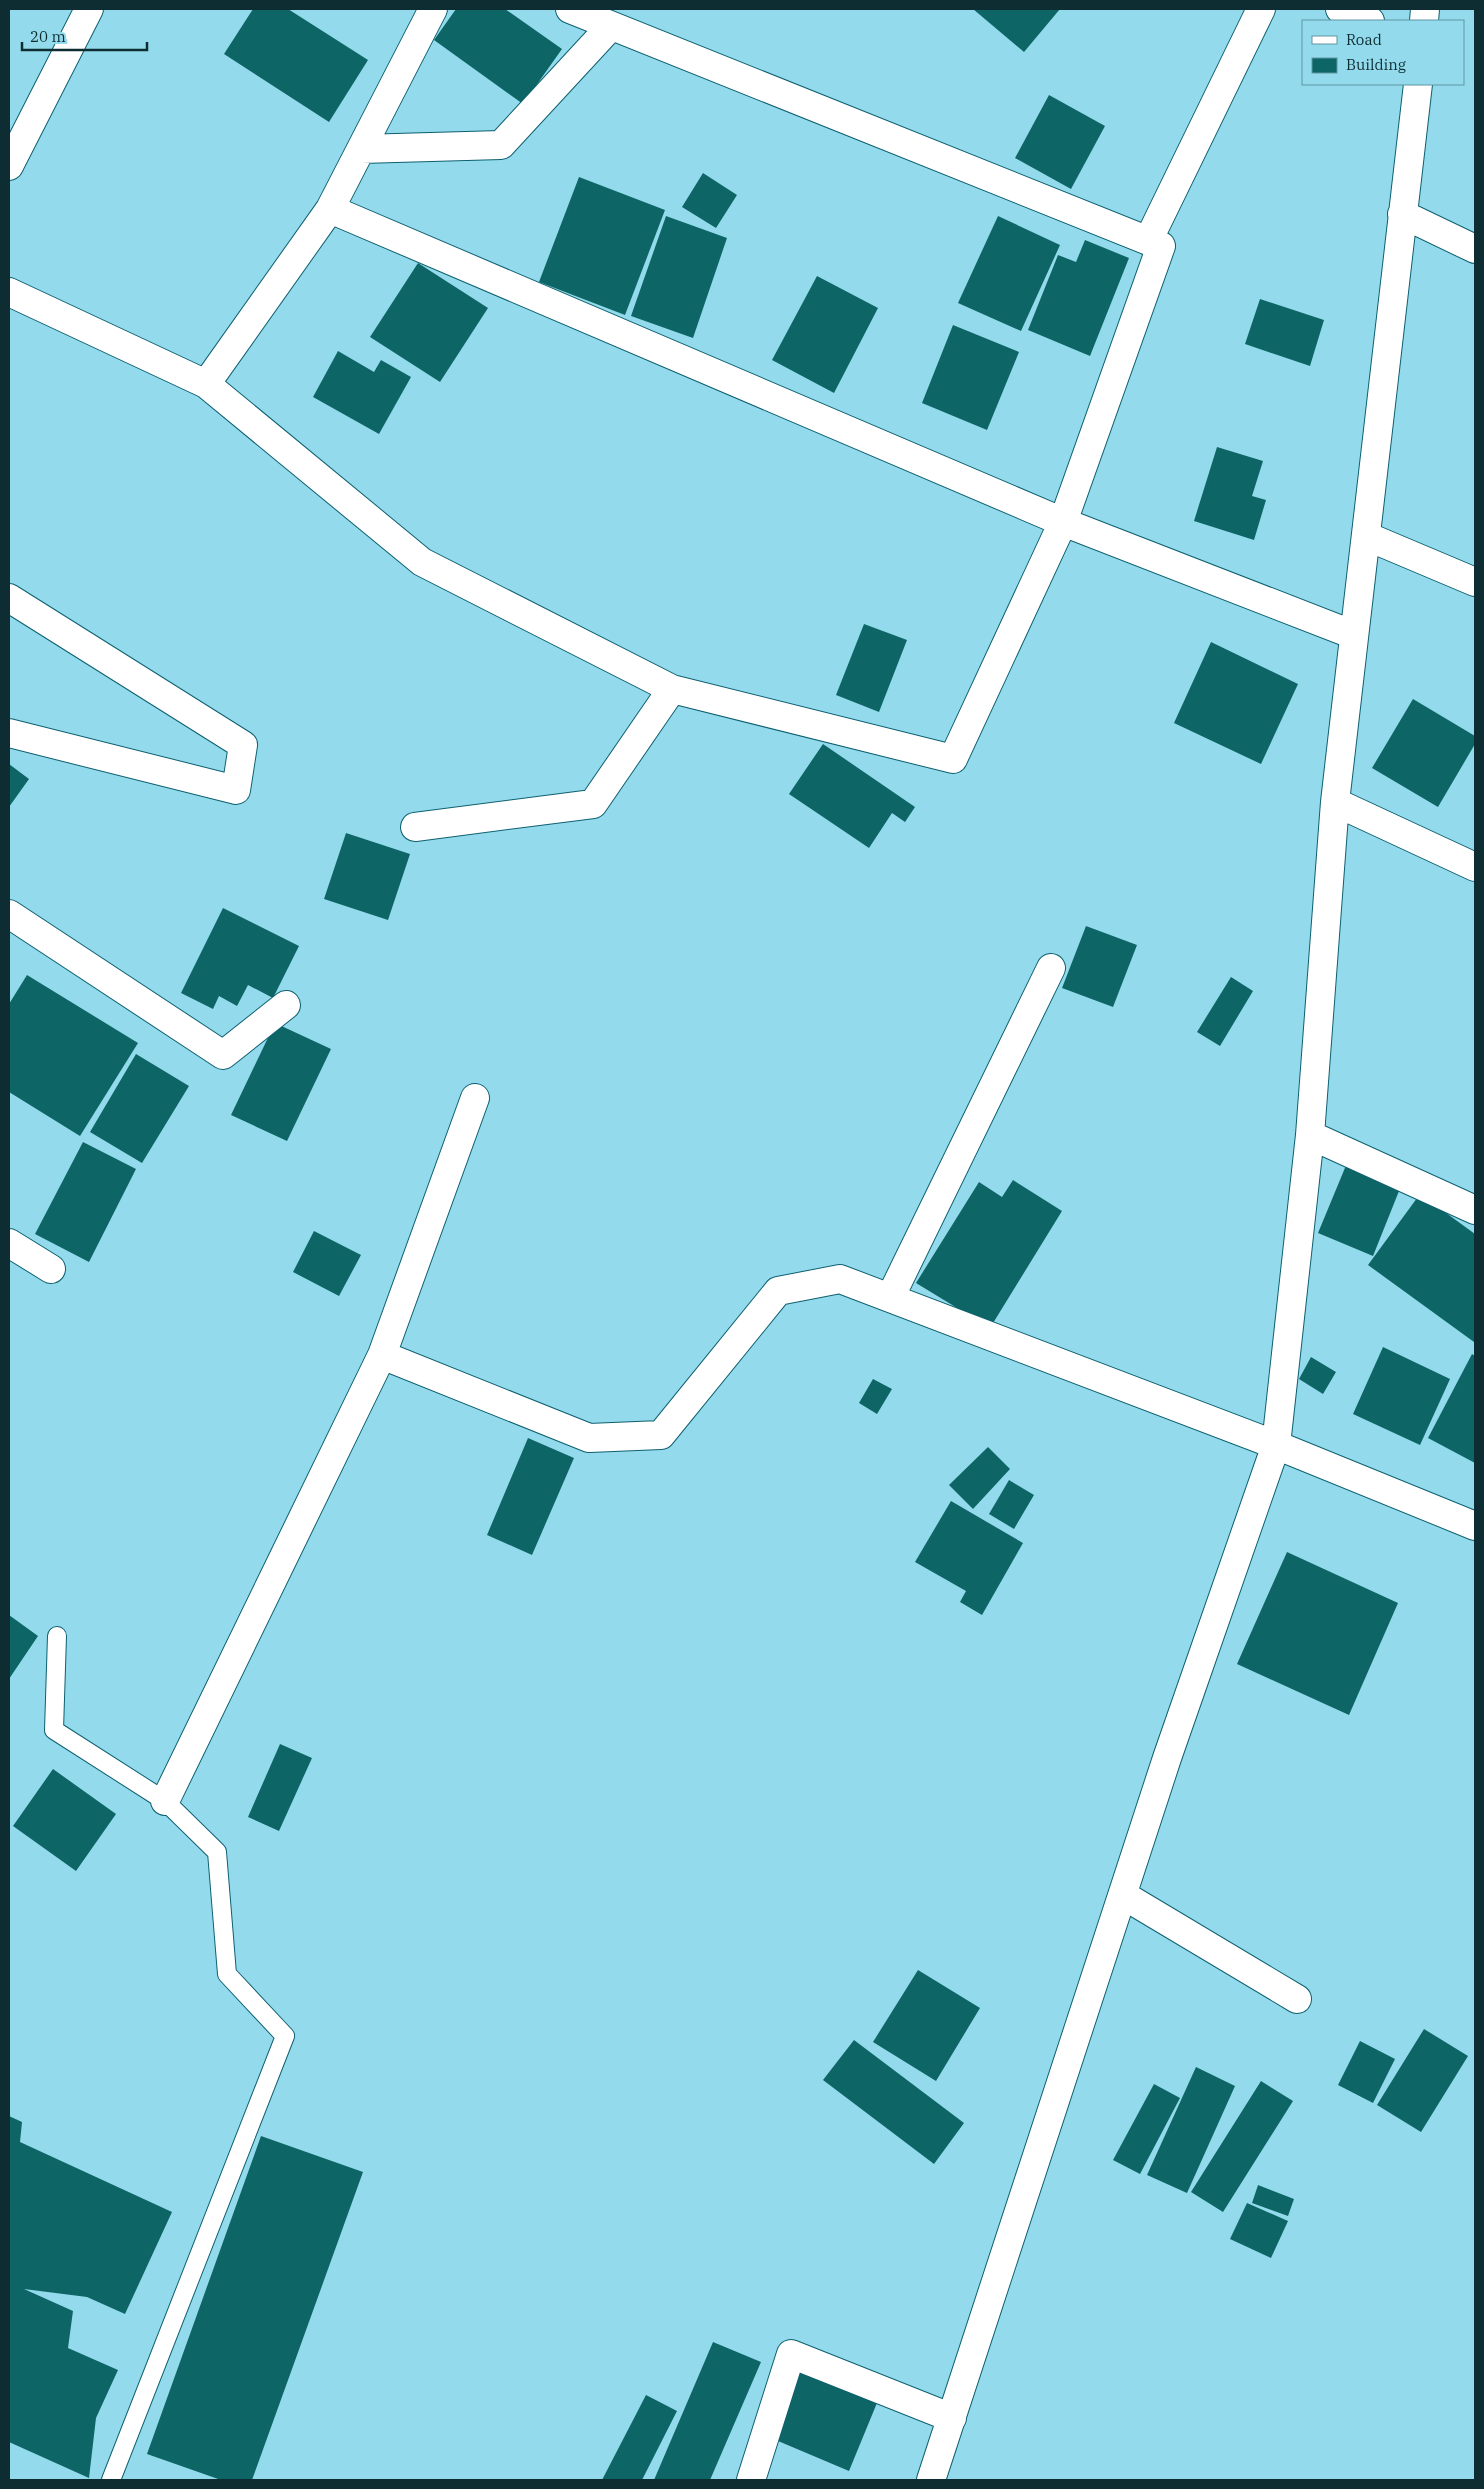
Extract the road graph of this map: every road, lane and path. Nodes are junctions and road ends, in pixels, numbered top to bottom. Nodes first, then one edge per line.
1 (89, 9) edge
2 (433, 9) edge
3 (570, 9) edge
4 (1260, 9) edge
5 (1340, 9) edge
6 (1368, 20) edge
7 (611, 26) junction
8 (1418, 85) edge
9 (361, 149) junction
10 (9, 166) edge
11 (330, 209) junction
12 (1402, 214) junction
13 (1148, 241) junction
14 (1475, 249) edge
15 (9, 292) edge
16 (206, 384) junction
17 (1063, 522) junction
18 (1366, 536) junction
19 (1475, 582) edge
20 (9, 598) edge
21 (1354, 635) junction
22 (672, 689) junction
23 (9, 733) edge
24 (1335, 802) junction
25 (415, 828) dead end
26 (1475, 867) edge
27 (9, 914) edge
28 (1051, 968) dead end
29 (286, 1004) dead end
30 (475, 1098) dead end
31 (1310, 1135) junction
32 (1475, 1210) edge
33 (9, 1243) edge
34 (51, 1269) dead end
35 (890, 1298) junction
36 (382, 1355) junction
37 (1276, 1445) junction
38 (1475, 1526) edge
39 (57, 1636) dead end
40 (165, 1801) junction
41 (1123, 1895) junction
42 (1297, 1999) dead end
43 (952, 2418) junction
44 (111, 2480) edge
45 (750, 2480) edge
46 (931, 2480) edge

1 - 10 street
2 - 9 street
3 - 7 street
4 - 13 street
5 - 6 street
7 - 9 street
7 - 13 street
8 - 12 street
9 - 11 street
11 - 16 street
11 - 17 street
12 - 14 street
12 - 18 street
13 - 17 street
15 - 16 street
16 - 22 street
17 - 21 street
17 - 22 street
18 - 19 street
18 - 21 street
20 - 23 street
21 - 24 street
22 - 25 street
24 - 26 street
24 - 31 street
27 - 29 street
28 - 35 street
30 - 36 street
31 - 32 street
31 - 37 street
33 - 34 street
35 - 36 street
35 - 37 street
36 - 40 street
37 - 38 street
37 - 41 street
39 - 40 lane
40 - 44 lane
41 - 42 street
41 - 43 street
43 - 45 street
43 - 46 street

